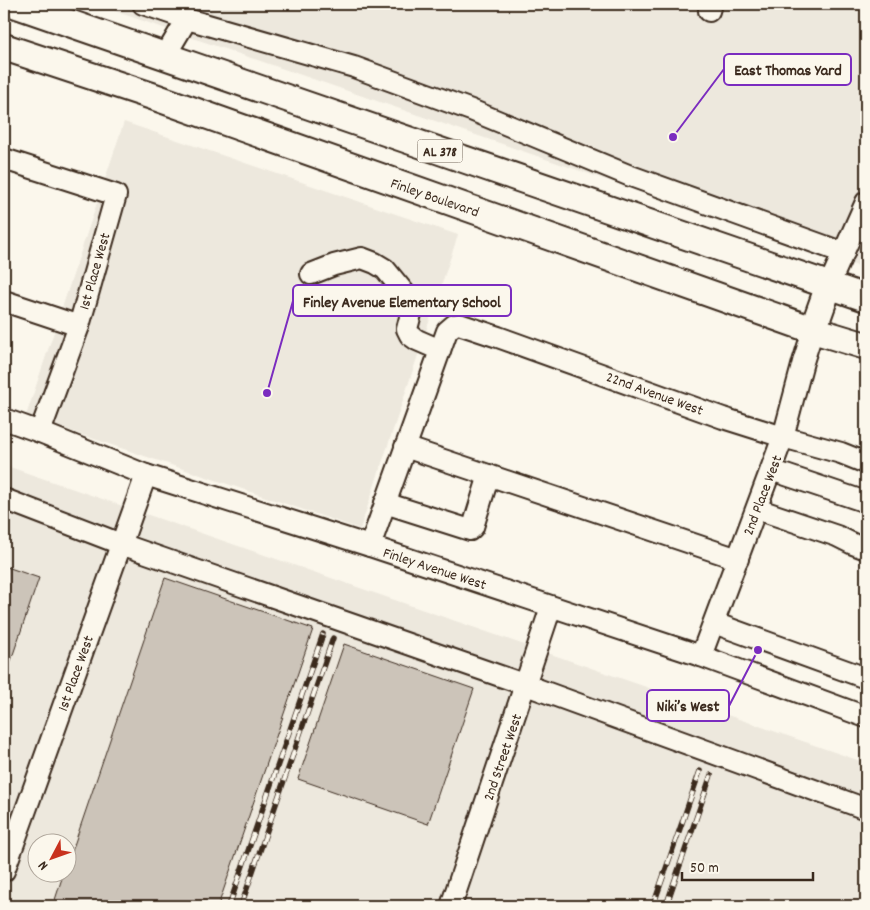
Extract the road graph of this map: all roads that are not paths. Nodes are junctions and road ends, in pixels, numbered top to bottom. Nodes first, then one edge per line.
1 (14, 4) edge
2 (143, 4) edge
3 (187, 19) junction
4 (4, 47) edge
5 (165, 56) junction
6 (152, 96) junction
7 (4, 159) edge
8 (866, 202) edge
9 (844, 253) junction
10 (311, 274) dead end
11 (830, 285) junction
12 (866, 298) edge
13 (4, 301) edge
14 (79, 326) junction
15 (813, 330) junction
16 (866, 346) edge
17 (440, 350) junction
18 (4, 419) edge
19 (40, 432) junction
20 (783, 437) junction
21 (405, 447) junction
22 (866, 463) edge
23 (771, 470) junction
24 (146, 475) junction
25 (489, 475) junction
26 (4, 499) edge
27 (385, 502) junction
28 (866, 502) edge
29 (756, 509) junction
30 (121, 544) junction
31 (370, 546) junction
32 (866, 549) edge
33 (738, 559) junction
34 (552, 607) junction
35 (714, 623) junction
36 (701, 656) junction
37 (866, 678) edge
38 (526, 685) junction
39 (866, 717) edge
40 (866, 809) edge
41 (4, 871) edge
42 (451, 906) edge

1 - 5 main road, AL 378
2 - 3 street
3 - 5 street
3 - 9 street
4 - 6 main road, Finley Boulevard
5 - 6 main road
5 - 11 main road, AL 378
6 - 15 main road, Finley Boulevard
7 - 14 street, 1st Place West
8 - 9 street
9 - 11 street
10 - 17 street
11 - 12 main road, AL 378
11 - 15 main road
13 - 14 street
14 - 19 street, 1st Place West
15 - 16 main road, Finley Boulevard
15 - 20 street, 2nd Place West
17 - 20 street, 22nd Avenue West
17 - 21 street
18 - 19 street, Finley Avenue West
19 - 24 street, Finley Avenue West
20 - 22 street, 22nd Avenue West
20 - 23 street, 2nd Place West
21 - 25 street
21 - 27 street
23 - 28 street
23 - 29 street, 2nd Place West
24 - 30 street, 1st Place West
24 - 31 street, Finley Avenue West
25 - 27 street
25 - 33 street
26 - 30 street
27 - 31 street
29 - 32 street
29 - 33 street, 2nd Place West
30 - 38 street
30 - 41 street, 1st Place West
31 - 34 street, Finley Avenue West
33 - 35 street, 2nd Place West
34 - 36 street, Finley Avenue West
34 - 38 street, 2nd Street West
35 - 36 street, 2nd Place West
35 - 37 street
36 - 39 street, Finley Avenue West
38 - 40 street
38 - 42 street, 2nd Street West

